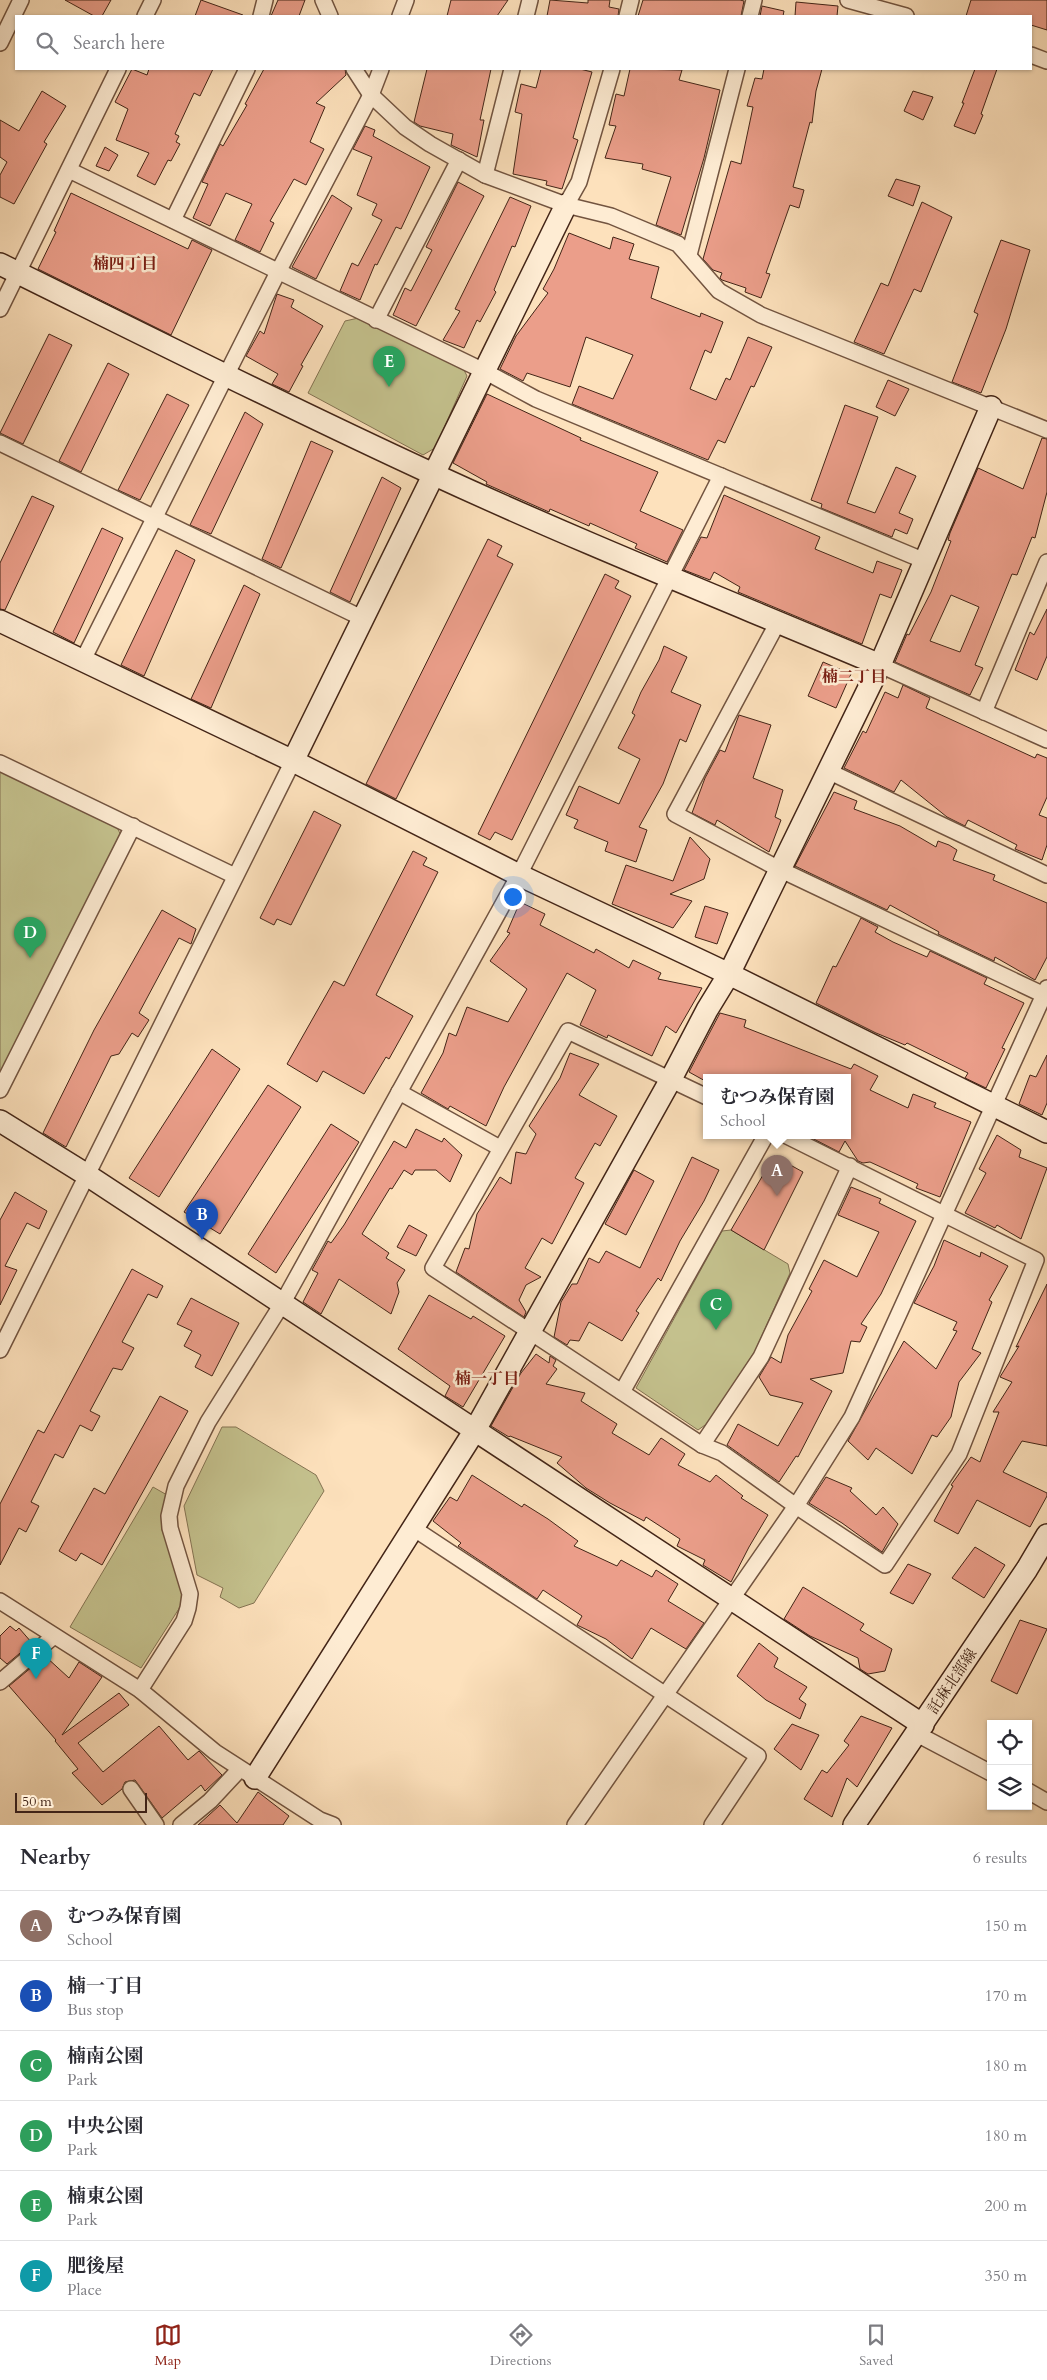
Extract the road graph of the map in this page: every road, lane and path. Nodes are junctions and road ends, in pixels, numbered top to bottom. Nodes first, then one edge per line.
1 (21, 0) edge
2 (153, 0) edge
3 (265, 0) edge
4 (323, 0) edge
5 (406, 0) edge
6 (530, 0) edge
7 (631, 0) edge
8 (754, 0) edge
9 (848, 0) edge
10 (145, 15) edge
11 (261, 15) edge
12 (330, 15) edge
13 (400, 15) edge
14 (526, 15) edge
15 (627, 15) edge
16 (750, 15) edge
17 (902, 15) edge
18 (0, 43) edge
19 (1032, 55) edge
20 (1047, 61) edge
21 (118, 70) edge
22 (248, 70) edge
23 (355, 70) edge
24 (381, 70) edge
25 (512, 70) edge
26 (612, 70) edge
27 (736, 70) edge
28 (371, 95) junction
29 (459, 160) junction
30 (69, 170) junction
31 (485, 175) junction
32 (566, 204) junction
33 (173, 220) junction
34 (689, 256) junction
35 (9, 269) edge
36 (278, 272) junction
37 (0, 309) edge
38 (376, 320) junction
39 (486, 372) junction
40 (225, 376) junction
41 (991, 407) junction
42 (1047, 430) edge
43 (0, 444) edge
44 (435, 475) junction
45 (720, 476) junction
46 (155, 518) junction
47 (925, 561) junction
48 (1047, 562) edge
49 (670, 578) junction
50 (364, 619) junction
51 (0, 621) edge
52 (778, 622) junction
53 (83, 660) junction
54 (880, 665) junction
55 (984, 712) junction
56 (1047, 740) edge
57 (293, 761) junction
58 (0, 763) edge
59 (828, 771) junction
60 (133, 826) junction
61 (779, 869) junction
62 (519, 875) junction
63 (1047, 875) edge
64 (235, 876) junction
65 (729, 974) junction
66 (1046, 991) edge
67 (671, 1079) junction
68 (0, 1090) edge
69 (400, 1092) junction
70 (703, 1094) edge
71 (994, 1107) junction
72 (0, 1121) edge
73 (1047, 1132) edge
74 (764, 1139) edge
75 (793, 1139) edge
76 (500, 1148) junction
77 (850, 1166) junction
78 (87, 1175) junction
79 (946, 1214) junction
80 (282, 1304) junction
81 (531, 1333) junction
82 (0, 1350) edge
83 (622, 1392) junction
84 (475, 1430) junction
85 (702, 1444) junction
86 (796, 1506) junction
87 (414, 1528) junction
88 (1047, 1534) edge
89 (733, 1600) junction
90 (0, 1601) edge
91 (54, 1636) junction
92 (0, 1682) edge
93 (140, 1690) junction
94 (666, 1695) junction
95 (920, 1730) junction
96 (987, 1770) edge
97 (248, 1773) junction
98 (131, 1789) dead end
99 (1032, 1793) edge
100 (1047, 1802) edge
101 (156, 1825) edge
102 (181, 1825) edge
103 (333, 1825) edge
104 (575, 1825) edge
105 (712, 1825) edge
106 (854, 1825) edge

1 - 18 street
2 - 10 street
3 - 11 street
4 - 12 street
5 - 13 street
6 - 14 street
7 - 15 street
8 - 16 street
9 - 17 street
19 - 20 street
21 - 30 street
22 - 33 street
23 - 28 street
24 - 28 street
25 - 31 street
26 - 32 street
27 - 34 street
28 - 29 street
28 - 36 street
29 - 31 street
29 - 38 street
30 - 33 street
30 - 35 street
31 - 32 street
32 - 34 street
32 - 39 street
33 - 36 street
34 - 41 street
35 - 37 street
35 - 40 street
36 - 38 street
36 - 40 street
38 - 39 street
39 - 44 street
39 - 45 street
40 - 44 street
40 - 46 street
41 - 42 street
41 - 47 street
43 - 46 street
44 - 49 street
44 - 50 street
45 - 47 street
45 - 49 street
46 - 50 street
46 - 53 street
47 - 54 street
48 - 55 street
49 - 52 street
49 - 62 street
50 - 57 street
51 - 53 street
52 - 54 street
52 - 61 street
53 - 57 street
54 - 55 street
54 - 59 street
55 - 56 street
57 - 62 street
57 - 64 street
58 - 60 street
59 - 61 street
59 - 63 street
60 - 64 street
60 - 68 street
61 - 65 street
61 - 66 street
62 - 65 street
62 - 69 street
64 - 78 street
65 - 67 street
65 - 71 street
66 - 71 street
67 - 70 street
67 - 76 street
67 - 81 street
69 - 76 street
69 - 80 street
71 - 73 street
71 - 79 street
72 - 78 street
74 - 83 street
75 - 77 street
76 - 81 street
77 - 79 street
77 - 85 street
78 - 80 street
78 - 82 street
79 - 86 street
79 - 86 street
80 - 84 street
80 - 93 street
81 - 83 street
81 - 84 street
83 - 85 street
84 - 87 street
84 - 89 street
85 - 86 street
86 - 89 street
87 - 94 street
87 - 97 street
88 - 95 street, 託麻北部線
89 - 94 street
89 - 95 street
90 - 91 street
91 - 92 street
91 - 93 street
93 - 97 street
94 - 104 street
94 - 105 street
95 - 96 street
95 - 106 street, 託麻北部線
97 - 102 street
97 - 103 street
98 - 101 street
99 - 100 street

